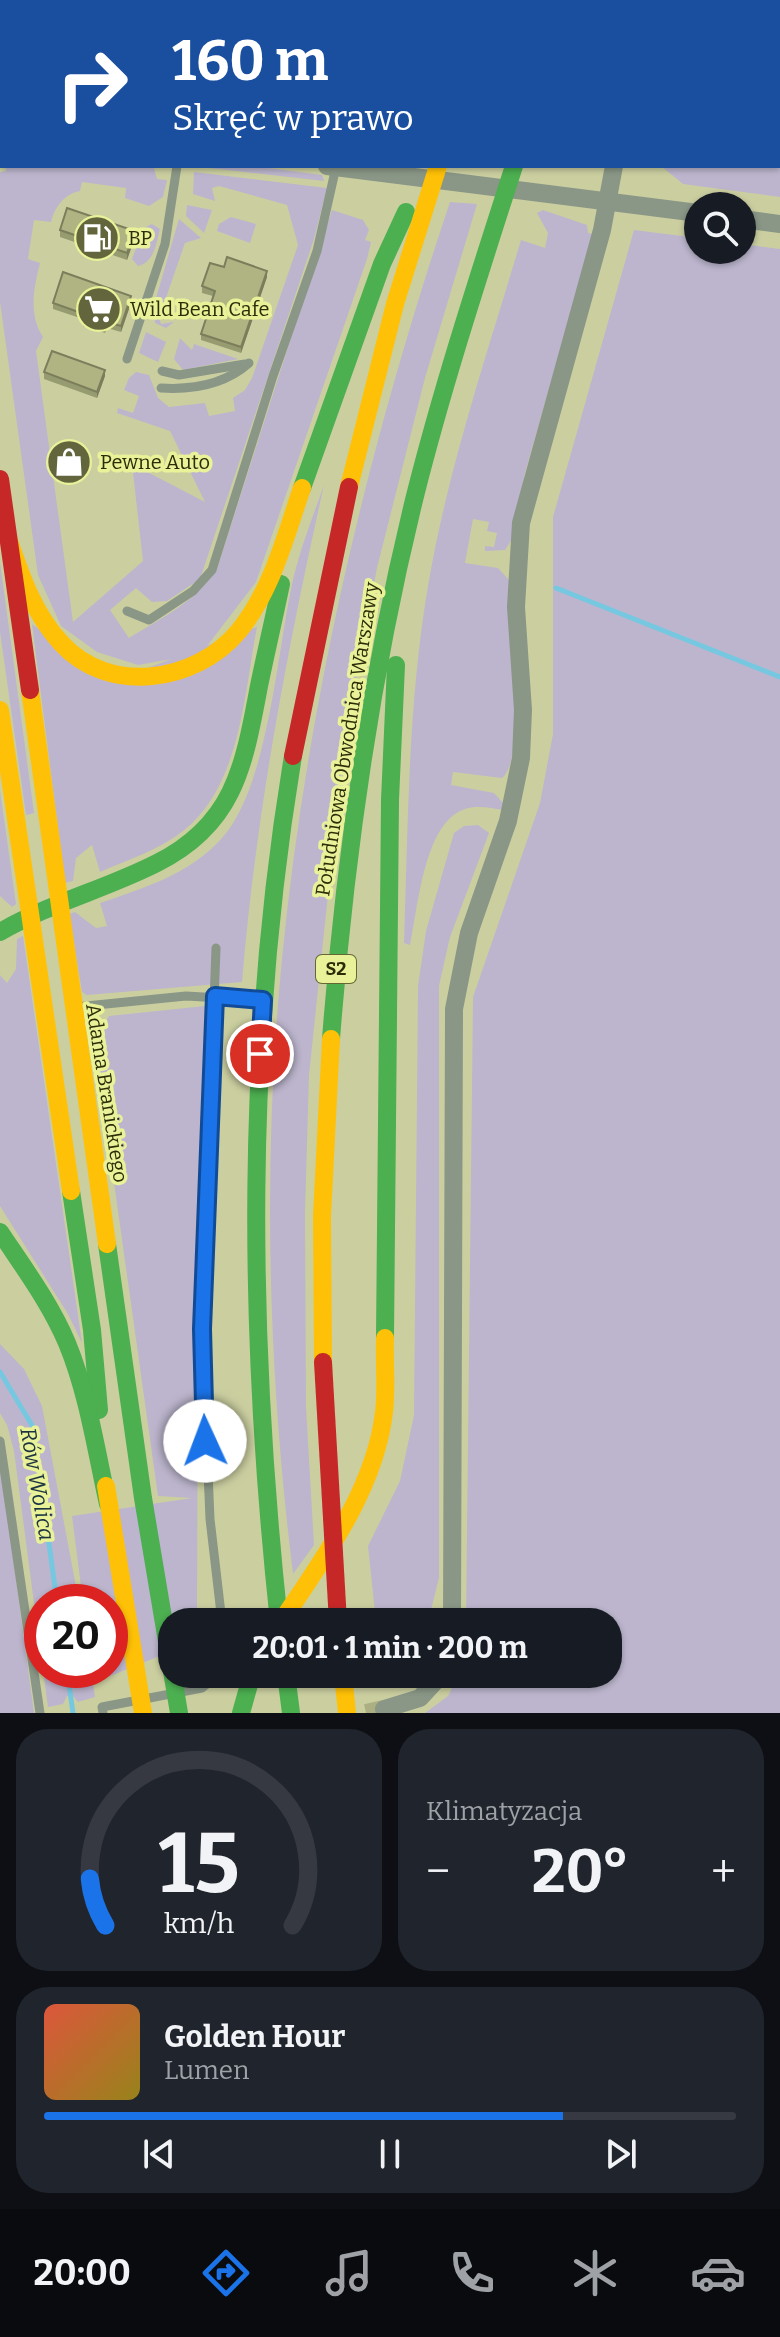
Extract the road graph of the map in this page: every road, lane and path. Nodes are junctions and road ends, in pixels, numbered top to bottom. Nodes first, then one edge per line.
1 (177, 168) edge
2 (342, 168) edge
3 (350, 168) edge
4 (435, 168) edge
5 (513, 168) edge
6 (614, 168) edge
7 (420, 198) junction
8 (608, 201) junction
9 (684, 211) edge
10 (756, 221) edge
11 (780, 224) edge
12 (127, 359) dead end
13 (162, 371) dead end
14 (161, 388) dead end
15 (0, 479) edge
16 (298, 501) junction
17 (7, 535) junction
18 (404, 544) junction
19 (127, 611) dead end
20 (0, 710) edge
21 (7, 928) edge
22 (216, 948) dead end
23 (215, 996) junction
24 (263, 1000) junction
25 (72, 1008) junction
26 (0, 1232) edge
27 (0, 1441) edge
28 (108, 1504) junction
29 (220, 1608) edge
30 (279, 1608) edge
31 (290, 1608) edge
32 (337, 1608) edge
33 (452, 1608) edge
34 (202, 1688) edge
35 (248, 1688) edge
36 (289, 1688) edge
37 (293, 1688) edge
38 (338, 1688) edge
39 (343, 1688) edge
40 (429, 1688) edge
41 (384, 1709) dead end
42 (40, 1713) edge
43 (103, 1713) edge
44 (143, 1713) edge
45 (179, 1713) edge
46 (241, 1713) edge
47 (291, 1713) edge
48 (303, 1713) edge
49 (335, 1713) edge
50 (347, 1713) edge

1 - 12 lane
2 - 19 lane
3 - 8 street
4 - 7 main road
5 - 18 main road, Południowa Obwodnica Warszawy / S2
6 - 8 street
7 - 16 main road
7 - 24 main road
8 - 9 street
8 - 33 street
10 - 11 street
13 - 14 lane
15 - 17 main road, Adama Branickiego
16 - 17 main road
16 - 21 main road
17 - 25 main road, Adama Branickiego
18 - 31 main road
18 - 32 main road, Południowa Obwodnica Warszawy / S2
20 - 28 main road
22 - 23 lane
23 - 24 lane
23 - 25 lane
23 - 29 lane
24 - 30 main road
25 - 45 main road, Adama Branickiego
26 - 28 main road
27 - 42 lane
28 - 44 main road
34 - 43 lane
35 - 46 main road
36 - 47 main road
37 - 48 lane
38 - 49 lane
39 - 50 main road
40 - 41 street

